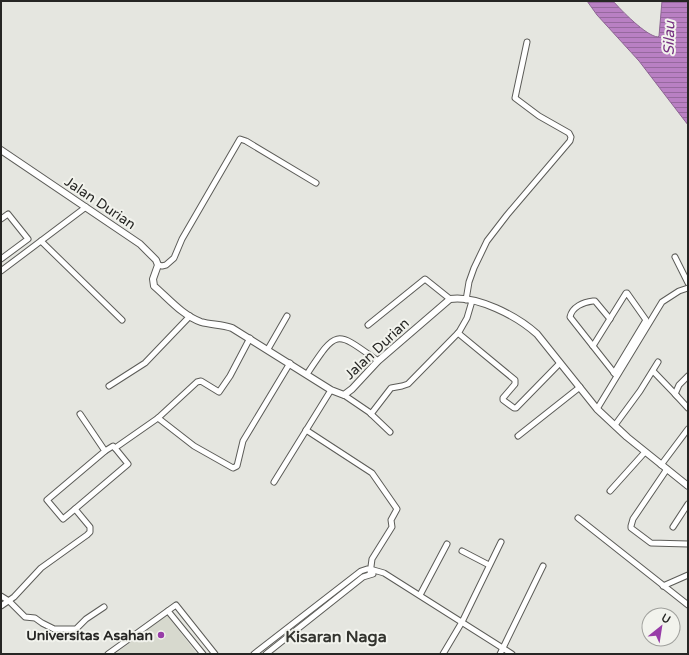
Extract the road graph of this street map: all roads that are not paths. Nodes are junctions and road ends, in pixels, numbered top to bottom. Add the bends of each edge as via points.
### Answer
1 (527, 42) dead end
2 (1, 150) edge
3 (316, 183) dead end
4 (86, 207) junction
5 (1, 218) edge
6 (41, 242) junction
7 (675, 257) dead end
8 (1, 259) edge
9 (158, 265) junction
10 (1, 271) edge
11 (688, 283) edge
12 (688, 288) edge
13 (450, 299) junction
14 (469, 300) junction
15 (190, 316) junction
16 (287, 316) dead end
17 (610, 319) junction
18 (122, 320) dead end
19 (368, 325) dead end
20 (458, 333) junction
21 (250, 338) junction
22 (593, 346) junction
23 (268, 349) junction
24 (378, 361) junction
25 (658, 362) dead end
26 (290, 363) junction
27 (560, 363) junction
28 (653, 371) junction
29 (307, 374) junction
30 (616, 375) junction
31 (688, 376) edge
32 (109, 386) dead end
33 (580, 387) junction
34 (331, 390) junction
35 (344, 395) junction
36 (677, 396) junction
37 (688, 408) edge
38 (597, 409) junction
39 (80, 414) dead end
40 (371, 414) junction
41 (158, 418) junction
42 (615, 425) junction
43 (688, 429) edge
44 (306, 430) junction
45 (390, 432) dead end
46 (518, 436) dead end
47 (115, 448) junction
48 (105, 451) junction
49 (645, 452) junction
50 (664, 467) junction
51 (274, 482) dead end
52 (688, 486) edge
53 (610, 491) dead end
54 (688, 504) edge
55 (75, 509) junction
56 (578, 518) dead end
57 (672, 527) dead end
58 (500, 542) dead end
59 (447, 544) dead end
60 (688, 544) edge
61 (462, 551) dead end
62 (489, 565) junction
63 (543, 566) dead end
64 (370, 572) junction
65 (688, 575) edge
66 (663, 586) junction
67 (1, 596) edge
68 (420, 596) junction
69 (9, 601) junction
70 (688, 605) edge
71 (1, 606) edge
72 (104, 607) dead end
73 (168, 611) junction
74 (462, 622) junction
75 (503, 649) junction
76 (108, 654) edge
77 (203, 654) edge
78 (215, 654) edge
79 (254, 654) edge
80 (266, 654) edge
81 (443, 654) edge
82 (500, 654) edge
83 (512, 654) edge

1 - 14 street via 515,98 539,116 569,133 571,137 487,241 469,282
2 - 4 street, Jalan Durian
3 - 9 street via 240,139 182,239 174,258 166,265
4 - 6 street
4 - 9 street, Jalan Durian via 140,244
5 - 8 street via 8,214 28,239
6 - 10 street
6 - 18 street
7 - 11 street
9 - 15 street, Jalan Durian via 153,280 154,286
12 - 30 street via 662,302
13 - 14 street
13 - 19 street via 425,279
13 - 24 street, Jalan Durian
14 - 20 street via 467,318
14 - 27 street via 490,305 526,325 537,334
15 - 21 street, Jalan Durian via 202,322 227,326
15 - 32 street via 145,363
16 - 23 street
17 - 22 street
17 - 22 street via 596,301 575,308 571,312 570,317
17 - 30 street via 627,292 646,320
20 - 27 street via 515,380 515,384 503,398 514,408
20 - 40 street via 408,384 391,388
21 - 23 street, Jalan Durian
21 - 41 street via 220,392 199,381
22 - 30 street
23 - 26 street, Jalan Durian
24 - 29 street via 350,341 337,338 328,344
24 - 35 street, Jalan Durian
25 - 28 street
26 - 29 street, Jalan Durian
26 - 41 street via 243,441 237,466 233,468 194,446
27 - 33 street
28 - 36 street
28 - 42 street
29 - 34 street, Jalan Durian
30 - 38 street
31 - 36 street via 676,390
33 - 38 street
33 - 46 street
34 - 35 street, Jalan Durian
34 - 44 street
35 - 40 street
36 - 37 street
38 - 42 street
39 - 48 street
40 - 45 street
41 - 47 street
42 - 49 street
43 - 50 street
44 - 51 street
44 - 64 street via 372,473 395,506 392,527 372,559
47 - 48 street via 113,446
47 - 55 street via 128,464
48 - 55 street via 47,500 63,519
49 - 50 street
49 - 53 street
50 - 52 street
50 - 60 street via 631,528 651,543
54 - 57 street
55 - 69 street via 90,527 90,532 41,568
56 - 66 street
58 - 62 street
59 - 68 street
61 - 62 street
62 - 74 street
63 - 75 street
64 - 68 street via 382,572
64 - 79 street via 367,569 361,572
64 - 80 street
65 - 66 street
66 - 70 street
67 - 69 street
68 - 74 street
69 - 71 street
69 - 72 street via 23,616 33,617 46,626 60,629 77,628
73 - 76 street
73 - 77 street
73 - 78 street via 176,606
74 - 75 street
74 - 81 street
75 - 82 street
75 - 83 street

